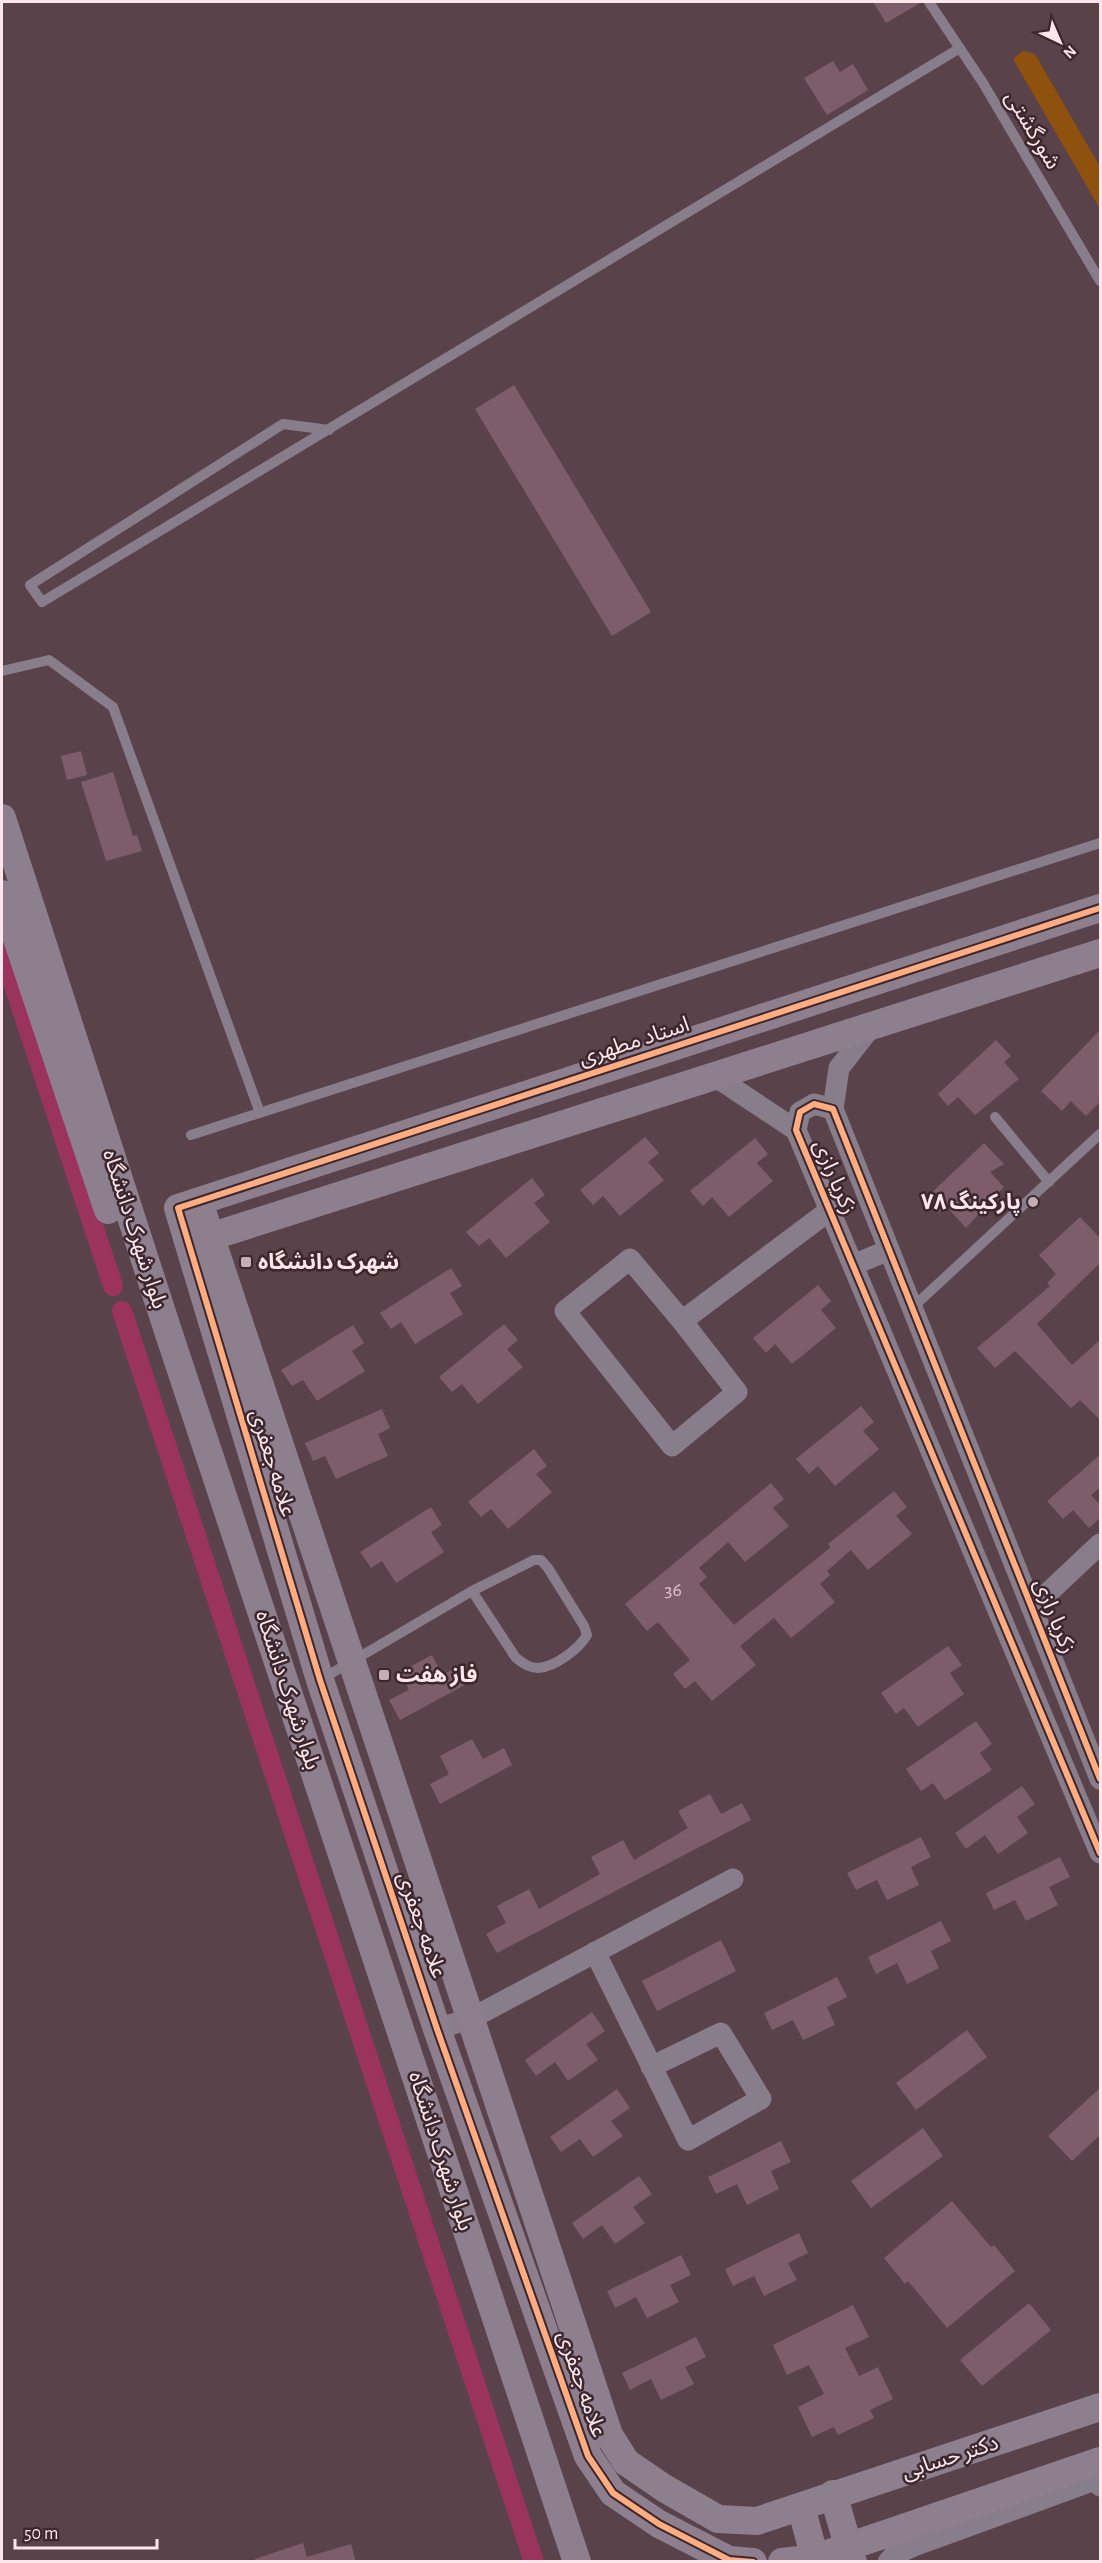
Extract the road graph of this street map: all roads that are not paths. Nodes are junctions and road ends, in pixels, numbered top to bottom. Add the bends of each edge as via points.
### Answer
1 (929, 2) edge
2 (960, 48) junction
3 (1101, 281) edge
4 (329, 430) junction
5 (2, 671) edge
6 (2, 818) edge
7 (1101, 843) edge
8 (2, 894) edge
9 (1101, 908) edge
10 (1101, 953) edge
11 (871, 1027) junction
12 (716, 1077) junction
13 (833, 1109) junction
14 (260, 1113) junction
15 (995, 1117) dead end
16 (796, 1130) junction
17 (1101, 1134) edge
18 (190, 1135) dead end
19 (1049, 1182) junction
20 (188, 1205) joint
21 (830, 1210) junction
22 (199, 1240) junction
23 (889, 1250) junction
24 (853, 1265) junction
25 (912, 1308) junction
26 (682, 1321) junction
27 (1101, 1544) edge
28 (1016, 1568) junction
29 (986, 1580) junction
30 (472, 1591) junction
31 (1032, 1608) junction
32 (352, 1661) junction
33 (320, 1680) junction
34 (1101, 1779) edge
35 (1101, 1853) edge
36 (733, 1879) dead end
37 (595, 1952) junction
38 (472, 2018) junction
39 (438, 2029) junction
40 (651, 2067) junction
41 (1101, 2407) edge
42 (1101, 2461) edge
43 (1101, 2486) edge
44 (833, 2494) junction
45 (801, 2508) junction
46 (851, 2554) edge
47 (815, 2560) edge
48 (557, 2562) edge
49 (578, 2562) edge
50 (753, 2562) edge
51 (782, 2562) edge
52 (888, 2562) edge

1 - 2 lane, شورگشتی
2 - 3 lane, شورگشتی
2 - 4 lane
4 - 4 lane via 42,602 30,585 283,424
5 - 14 lane via 49,660 113,707
6 - 49 street, بلوار شهرک دانشگاه via 168,1331
7 - 14 lane
8 - 48 street, بلوار شهرک دانشگاه
9 - 20 street, استاد مطهری
10 - 11 street
11 - 12 street
11 - 13 street via 839,1068
12 - 16 street
12 - 22 street
13 - 16 street, زکریا رازی via 814,1104 801,1112
13 - 23 street, زکریا رازی
14 - 18 lane
15 - 19 lane
16 - 21 street, زکریا رازی
17 - 19 lane
19 - 25 lane
20 - 22 street, علامه جعفری
21 - 24 street, زکریا رازی
21 - 26 street
22 - 32 street, علامه جعفری
22 - 33 street, علامه جعفری
23 - 24 street
23 - 25 street, زکریا رازی
24 - 29 street, زکریا رازی
25 - 28 street, زکریا رازی
26 - 26 street via 737,1392 672,1446 565,1311 630,1259
27 - 31 street
28 - 29 street
28 - 31 street, زکریا رازی
29 - 35 street, زکریا رازی
30 - 30 lane via 516,1658 525,1665 537,1668 550,1664 581,1645 586,1635 541,1560 523,1564
30 - 32 lane
31 - 34 street, زکریا رازی
32 - 33 lane
32 - 38 street, علامه جعفری
33 - 39 street, علامه جعفری
36 - 37 street
37 - 38 street
37 - 40 street
38 - 39 street
38 - 45 street, علامه جعفری via 609,2434 626,2462 718,2519 757,2521
39 - 50 street, علامه جعفری via 588,2456 614,2493 659,2523 729,2560
40 - 40 street via 688,2139 760,2099 721,2033
41 - 44 street, دکتر حسابی
42 - 46 street
43 - 52 street via 1095,2480 914,2546
44 - 45 street, دکتر حسابی
44 - 46 street
45 - 47 street
46 - 47 street
47 - 51 street

